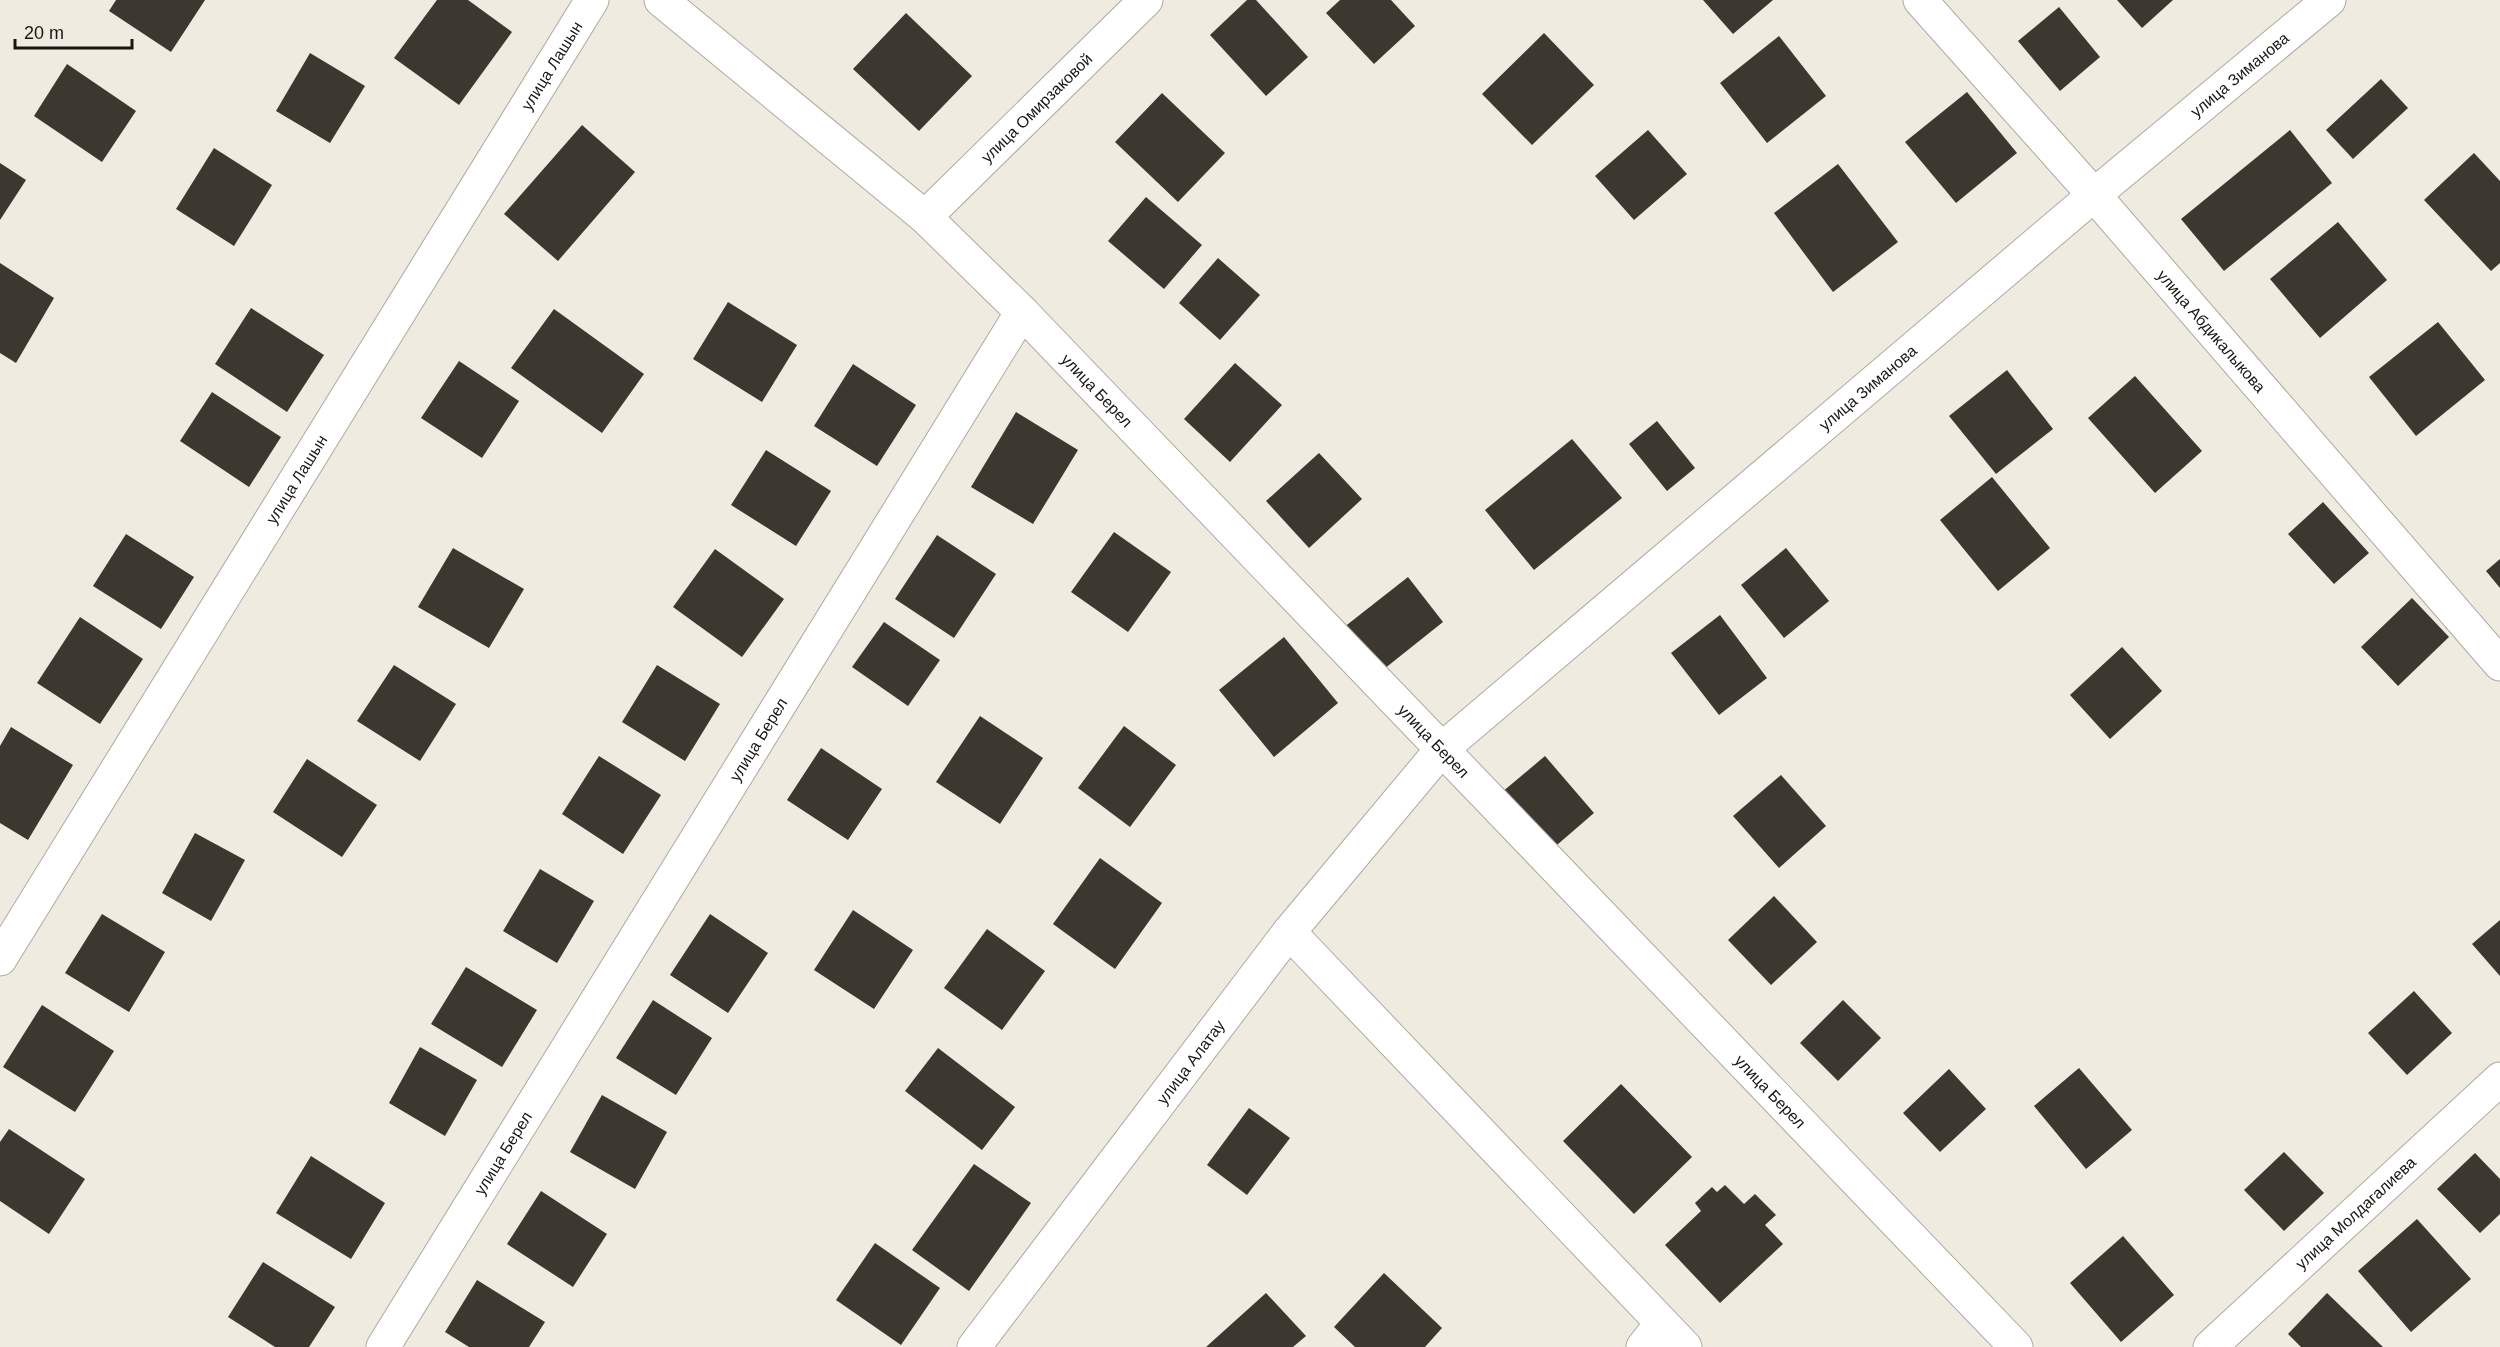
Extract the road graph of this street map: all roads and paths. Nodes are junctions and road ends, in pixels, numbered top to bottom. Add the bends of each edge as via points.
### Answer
1 (592, 0) edge
2 (661, 0) edge
3 (1146, 0) edge
4 (1920, 0) edge
5 (2330, 0) edge
6 (2094, 195) junction
7 (925, 216) junction
8 (1022, 312) junction
9 (2500, 664) edge
10 (1442, 749) junction
11 (1416, 782) joint
12 (1289, 932) junction
13 (0, 959) edge
14 (2500, 1079) edge
15 (1653, 1335) edge
16 (382, 1347) edge
17 (974, 1347) edge
18 (1685, 1347) edge
19 (2016, 1347) edge
20 (2210, 1347) edge

1 - 13 street, улица Лашын
2 - 7 street
3 - 7 street, улица Омирзаковой
4 - 6 street, улица Абдикалыкова
5 - 6 street, улица Зиманова
6 - 9 street, улица Абдикалыкова
6 - 10 street, улица Зиманова
7 - 8 street
8 - 10 street, улица Берел
8 - 16 street, улица Берел
10 - 11 street, улица Зиманова
10 - 19 street, улица Берел
11 - 12 street, улица Алатау
12 - 15 street
12 - 17 street, улица Алатау
14 - 20 street, улица Молдагалиева
15 - 18 street

